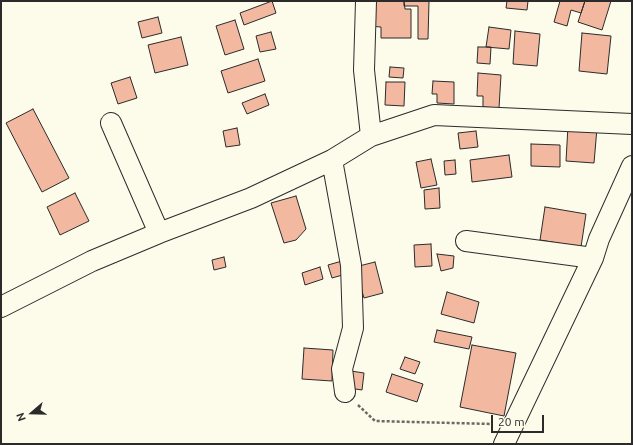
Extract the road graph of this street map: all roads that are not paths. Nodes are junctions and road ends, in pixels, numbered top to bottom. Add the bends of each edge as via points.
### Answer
1 (366, 1) edge
2 (111, 123) dead end
3 (632, 124) edge
4 (371, 136) junction
5 (332, 160) junction
6 (632, 166) edge
7 (160, 233) junction
8 (466, 241) dead end
9 (593, 258) junction
10 (1, 307) edge
11 (345, 392) road end
12 (504, 444) edge

1 - 4 street via 364,70
2 - 7 street
3 - 4 street via 434,115
4 - 5 street
5 - 7 street via 251,198
5 - 11 street via 351,265 354,328 342,369
6 - 9 street
7 - 10 street via 92,261
8 - 9 street
9 - 12 street

